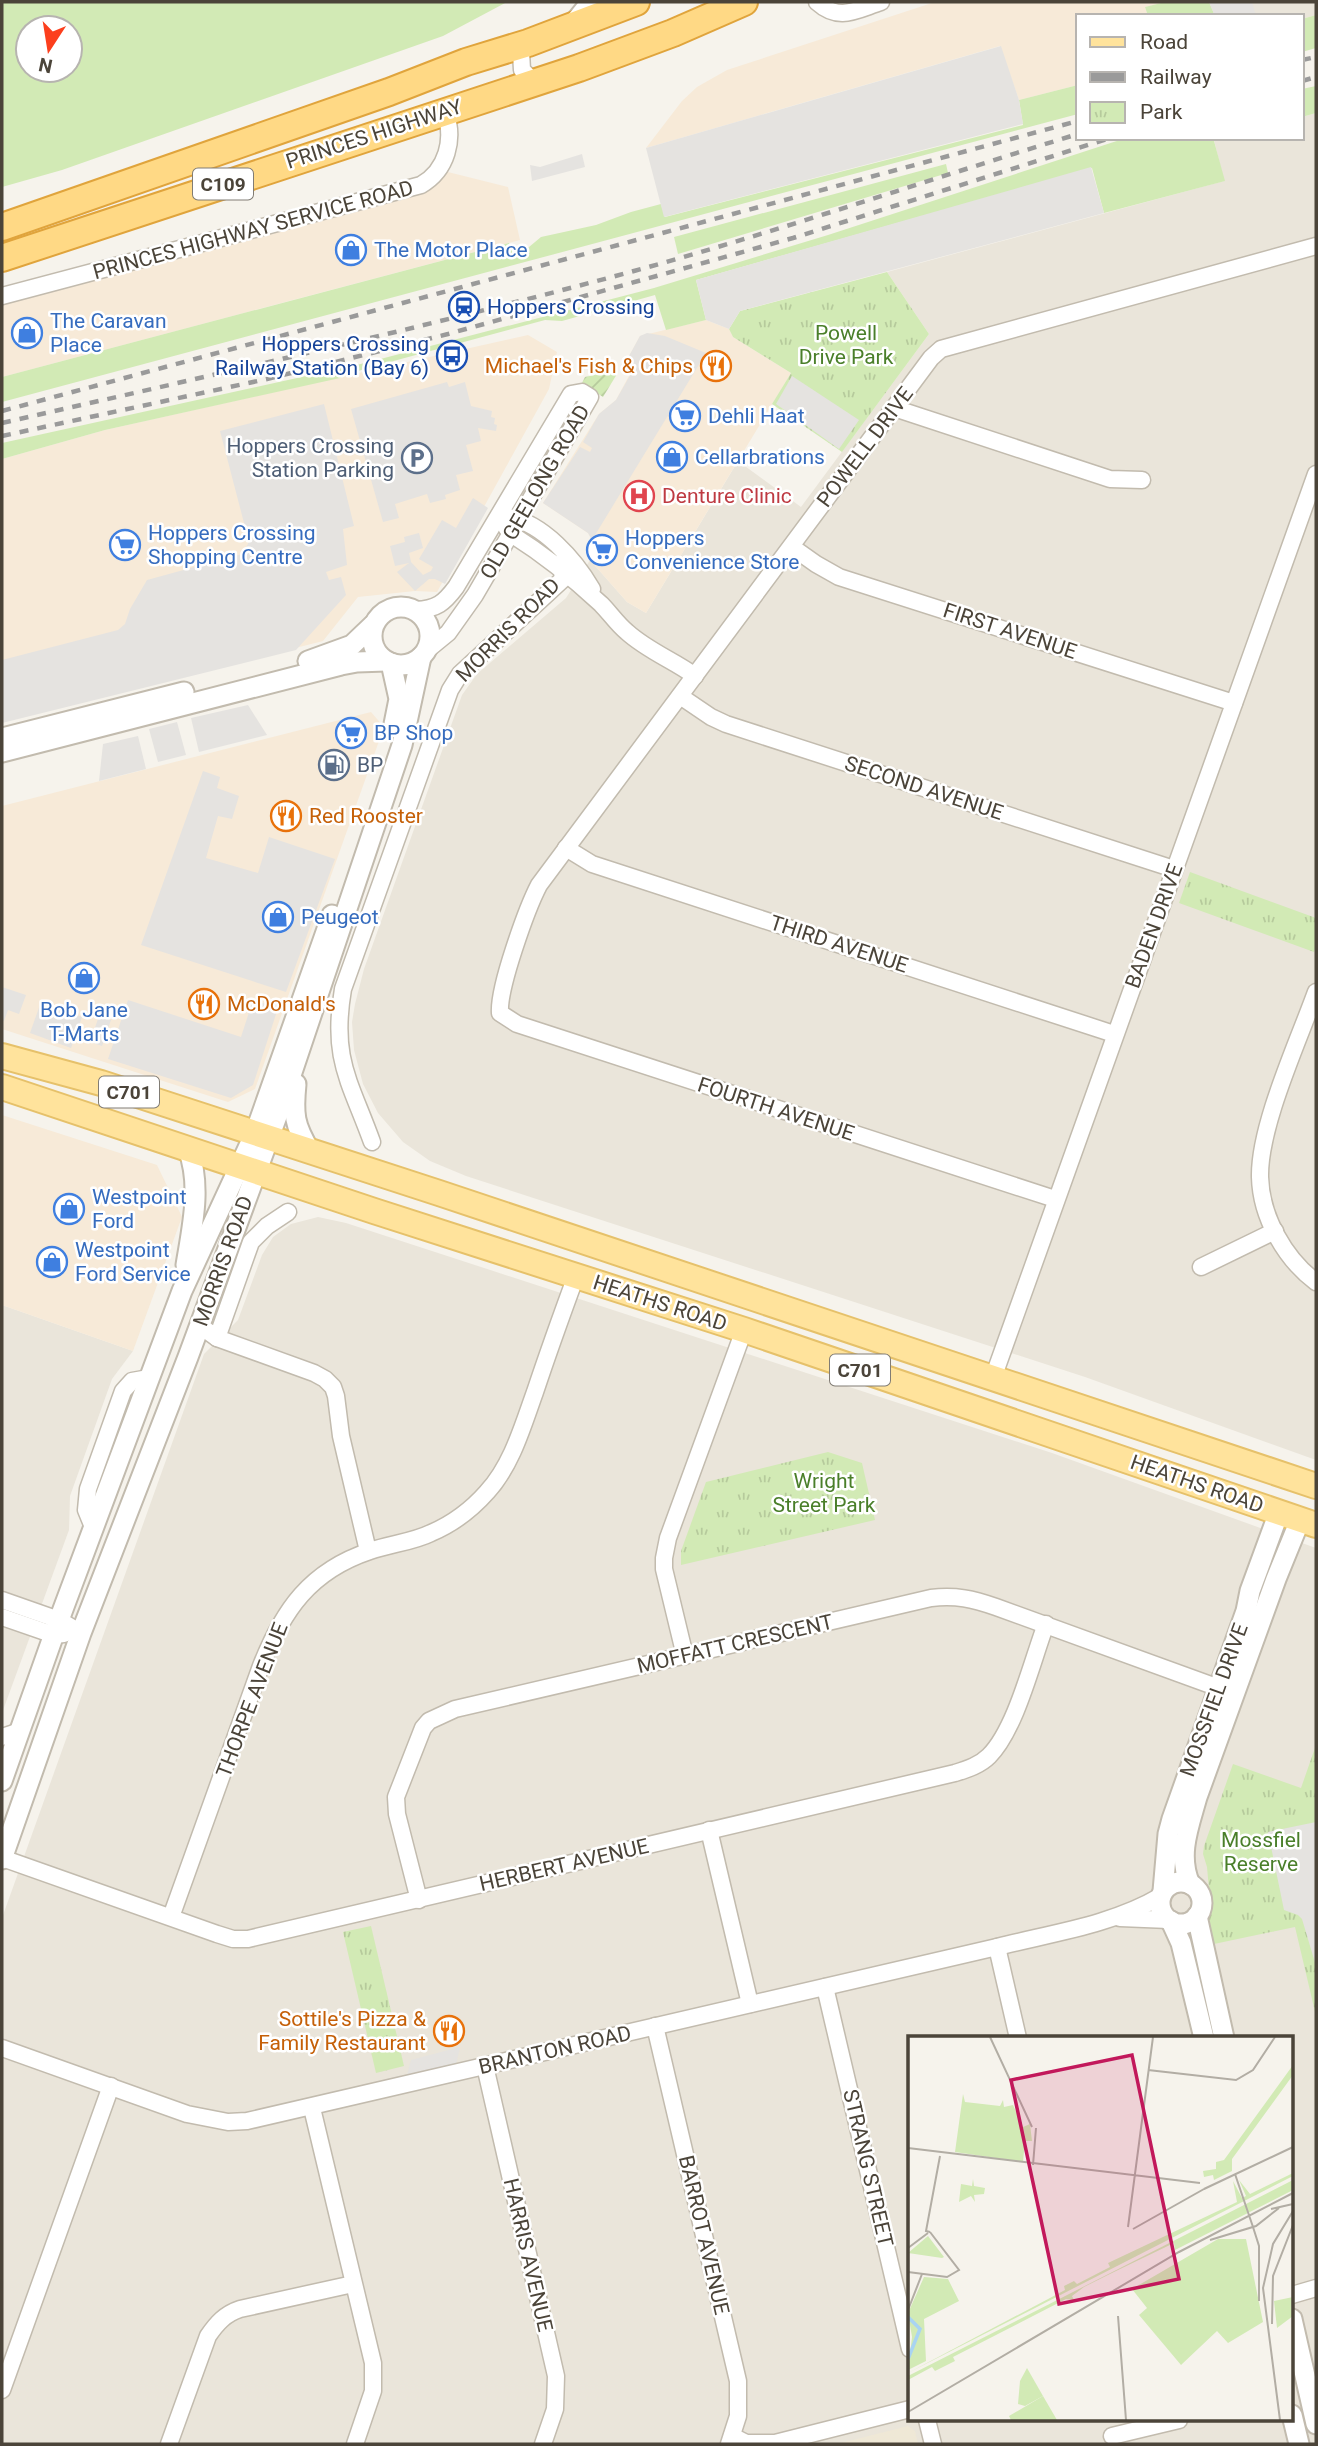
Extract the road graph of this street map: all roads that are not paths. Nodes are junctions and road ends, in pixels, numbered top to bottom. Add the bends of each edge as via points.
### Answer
1 (591, 2) edge
2 (636, 2) edge
3 (744, 2) edge
4 (817, 2) edge
5 (881, 2) edge
6 (704, 7) edge
7 (570, 29) junction
8 (525, 48) junction
9 (534, 82) junction
10 (389, 92) junction
11 (500, 92) junction
12 (445, 112) junction
13 (2, 227) edge
14 (1316, 246) edge
15 (2, 258) edge
16 (2, 296) edge
17 (894, 408) junction
18 (1316, 474) edge
19 (1143, 480) dead end
20 (499, 516) junction
21 (514, 526) junction
22 (546, 536) junction
23 (792, 547) junction
24 (565, 554) junction
25 (546, 557) junction
26 (564, 572) junction
27 (603, 606) junction
28 (416, 610) junction
29 (373, 625) junction
30 (424, 654) junction
31 (388, 662) junction
32 (688, 686) junction
33 (1234, 703) junction
34 (151, 707) junction
35 (2, 738) edge
36 (2, 752) edge
37 (566, 848) junction
38 (1174, 869) junction
39 (1316, 992) edge
40 (500, 1013) joint
41 (1114, 1034) junction
42 (299, 1055) junction
43 (2, 1056) edge
44 (2, 1087) edge
45 (262, 1136) junction
46 (372, 1142) dead end
47 (188, 1149) junction
48 (310, 1151) junction
49 (247, 1169) junction
50 (1055, 1199) junction
51 (288, 1212) dead end
52 (1275, 1231) junction
53 (588, 1243) junction
54 (1201, 1267) dead end
55 (576, 1276) junction
56 (1316, 1282) edge
57 (182, 1291) junction
58 (199, 1325) junction
59 (744, 1330) junction
60 (217, 1338) junction
61 (164, 1339) junction
62 (188, 1357) junction
63 (993, 1378) junction
64 (1308, 1483) edge
65 (1298, 1519) edge
66 (368, 1551) junction
67 (2, 1600) edge
68 (2, 1616) edge
69 (1046, 1624) junction
70 (56, 1627) junction
71 (81, 1633) junction
72 (685, 1656) junction
73 (1227, 1690) junction
74 (11, 1734) edge
75 (2, 1781) edge
76 (709, 1830) junction
77 (2, 1858) edge
78 (1190, 1884) junction
79 (1162, 1894) junction
80 (419, 1900) junction
81 (1197, 1916) junction
82 (171, 1917) junction
83 (1114, 1917) junction
84 (1170, 1920) junction
85 (997, 1947) junction
86 (825, 1987) junction
87 (750, 2004) junction
88 (655, 2026) junction
89 (1018, 2036) edge
90 (1204, 2036) edge
91 (1224, 2036) edge
92 (2, 2048) edge
93 (485, 2066) junction
94 (111, 2086) junction
95 (312, 2108) junction
96 (353, 2284) junction
97 (1316, 2288) edge
98 (1294, 2294) edge
99 (1294, 2328) edge
100 (908, 2340) edge
101 (2, 2390) edge
102 (908, 2410) edge
103 (928, 2422) edge
104 (1169, 2422) edge
105 (1294, 2422) edge
106 (1316, 2424) edge
107 (1111, 2433) edge
108 (731, 2440) edge
109 (169, 2444) edge
110 (355, 2444) edge
111 (543, 2444) edge
112 (933, 2444) edge
113 (1299, 2444) edge

1 - 7 street
2 - 7 highway, PRINCES HIGHWAY / C109
3 - 6 highway, PRINCES HIGHWAY / C109
4 - 5 street via 844,14
6 - 9 highway, PRINCES HIGHWAY / C109 via 650,41
7 - 8 highway, PRINCES HIGHWAY / C109
8 - 9 street via 522,70
8 - 10 highway, PRINCES HIGHWAY / C109 via 466,62
8 - 11 highway via 508,67
9 - 11 highway, PRINCES HIGHWAY / C109
10 - 12 highway via 429,96
10 - 13 highway, PRINCES HIGHWAY / C109
11 - 12 highway, PRINCES HIGHWAY / C109
12 - 15 highway, PRINCES HIGHWAY / C109
12 - 16 street, PRINCES HIGHWAY SERVICE ROAD via 451,126 443,163 421,185
14 - 17 street, POWELL DRIVE via 941,349
17 - 19 street via 1110,479
17 - 23 street, POWELL DRIVE
18 - 33 street, BADEN DRIVE
20 - 21 street
20 - 21 street, OLD GEELONG ROAD via 565,401 582,392 590,397
20 - 28 street, OLD GEELONG ROAD via 443,603
21 - 22 street
21 - 25 street
21 - 30 street, OLD GEELONG ROAD via 462,615
22 - 24 street
22 - 25 street
23 - 32 street, POWELL DRIVE
23 - 33 street, FIRST AVENUE via 839,577
24 - 25 street
24 - 26 street, MORRIS ROAD
24 - 27 street
25 - 26 street
26 - 27 street
26 - 46 street, MORRIS ROAD via 555,588 460,674 450,690 351,967 341,1000 338,1036 346,1080
27 - 32 street, SECOND AVENUE via 629,634 665,660 679,664
28 - 29 street via 390,608
28 - 30 street via 429,628
29 - 31 street via 373,646
29 - 34 street via 352,645 327,655
30 - 31 street via 412,663
30 - 42 street, MORRIS ROAD via 401,745
31 - 34 street via 341,665
31 - 45 street, MORRIS ROAD via 399,699 393,730
32 - 37 street, POWELL DRIVE
32 - 38 street, SECOND AVENUE via 711,717 726,724
33 - 38 street, BADEN DRIVE
34 - 35 street
34 - 36 street
37 - 40 street, POWELL DRIVE via 530,902 501,994
37 - 41 street, THIRD AVENUE via 592,864
38 - 41 street, BADEN DRIVE
39 - 52 street via 1263,1149 1260,1177
40 - 50 street, FOURTH AVENUE via 530,1029
41 - 50 street, BADEN DRIVE
42 - 45 street, MORRIS ROAD
42 - 48 street via 293,1108 295,1124
43 - 45 main road, HEATHS ROAD / C701
44 - 47 main road, HEATHS ROAD / C701
45 - 48 main road, HEATHS ROAD / C701
45 - 49 street, MORRIS ROAD
47 - 49 main road, HEATHS ROAD / C701
47 - 57 street via 195,1200
48 - 53 main road, HEATHS ROAD / C701
49 - 55 main road, HEATHS ROAD / C701
49 - 57 street, MORRIS ROAD
49 - 58 street, MORRIS ROAD
50 - 63 street, BADEN DRIVE
51 - 60 street via 251,1242
52 - 54 street
52 - 56 street via 1287,1254
53 - 55 main road
53 - 63 main road, HEATHS ROAD / C701
55 - 59 main road, HEATHS ROAD / C701
55 - 66 street, THORPE AVENUE via 515,1446 489,1491 468,1511 431,1534
57 - 61 street, MORRIS ROAD
58 - 60 street
58 - 61 street via 178,1325
58 - 62 street, MORRIS ROAD
59 - 65 main road, HEATHS ROAD / C701
59 - 72 street via 663,1558
60 - 62 street via 199,1343
60 - 66 street via 314,1373 333,1387
61 - 70 street, MORRIS ROAD
62 - 71 street, MORRIS ROAD
63 - 64 main road, HEATHS ROAD / C701
64 - 65 main road
65 - 73 street, MOSSFIEL DRIVE
66 - 82 street, THORPE AVENUE via 334,1566 308,1585 274,1634
67 - 70 street
68 - 70 street
69 - 72 street, MOFFATT CRESCENT via 951,1596
69 - 73 street, MOFFATT CRESCENT
69 - 76 street, HERBERT AVENUE via 1010,1724 989,1757 975,1766
70 - 71 street
70 - 74 street, MORRIS ROAD
71 - 77 street, MORRIS ROAD
72 - 80 street, MOFFATT CRESCENT via 456,1709 429,1721 416,1740 396,1797
73 - 78 street, MOSSFIEL DRIVE via 1187,1831 1184,1870
73 - 79 street, MOSSFIEL DRIVE via 1168,1833
74 - 75 street, MORRIS ROAD
76 - 80 street, HERBERT AVENUE
76 - 87 street
77 - 82 street, HERBERT AVENUE
78 - 79 street via 1172,1884
78 - 81 street via 1201,1898
79 - 83 street, BRANTON ROAD
79 - 84 street via 1161,1909
80 - 82 street, HERBERT AVENUE via 248,1938 233,1939
81 - 84 street via 1185,1923
81 - 91 street
83 - 84 street, BRANTON ROAD
83 - 85 street, BRANTON ROAD
84 - 90 street via 1181,1943
85 - 86 street, BRANTON ROAD
85 - 89 street
86 - 87 street, BRANTON ROAD
86 - 100 street, STRANG STREET
87 - 88 street, BRANTON ROAD
88 - 93 street, BRANTON ROAD
88 - 108 street, BARROT AVENUE via 738,2381 738,2416
92 - 94 street, BRANTON ROAD
93 - 95 street, BRANTON ROAD
93 - 111 street, HARRIS AVENUE via 556,2376 555,2409
94 - 95 street, BRANTON ROAD via 187,2114 228,2122
94 - 101 street
95 - 96 street
96 - 109 street via 229,2312 208,2336
96 - 110 street via 374,2378
97 - 98 street
99 - 106 street
102 - 108 street via 775,2443
103 - 112 street
104 - 107 street
105 - 113 street

